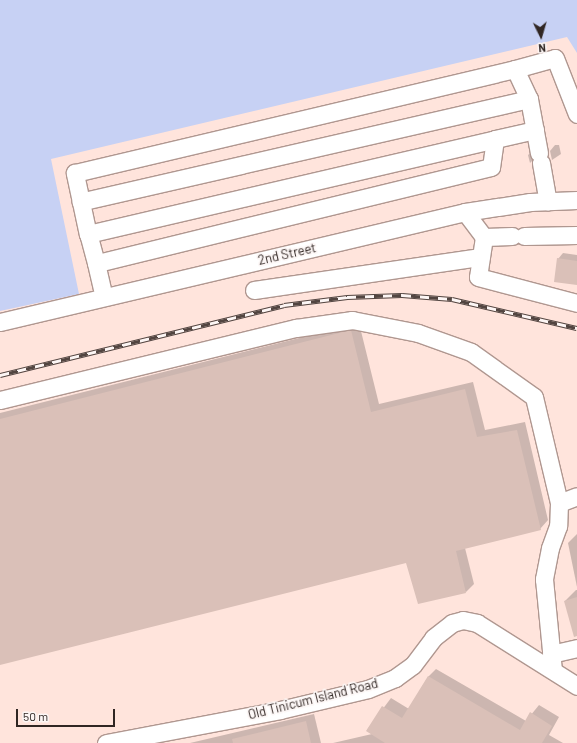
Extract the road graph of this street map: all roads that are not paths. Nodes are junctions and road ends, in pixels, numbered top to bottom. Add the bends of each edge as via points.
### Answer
1 (515, 69) junction
2 (529, 99) junction
3 (577, 114) edge
4 (535, 130) junction
5 (495, 138) junction
6 (577, 200) edge
7 (548, 201) junction
8 (81, 202) junction
9 (465, 212) junction
10 (88, 234) junction
11 (484, 237) junction
12 (573, 238) edge
13 (481, 257) junction
14 (96, 263) junction
15 (254, 290) dead end
16 (104, 297) junction
17 (577, 303) edge
18 (0, 322) edge
19 (0, 400) edge
20 (577, 496) edge
21 (559, 503) junction
22 (577, 648) edge
23 (552, 662) junction
24 (577, 686) edge
25 (106, 743) edge

1 - 2 street
1 - 3 street via 555,58
1 - 8 street via 75,173
2 - 4 street
2 - 8 street
4 - 5 street
4 - 7 street
5 - 10 street
5 - 14 street via 491,168
6 - 7 street, 2nd Street
7 - 9 street, 2nd Street
8 - 10 street
9 - 11 street
9 - 16 street, 2nd Street
10 - 14 street
11 - 12 street
11 - 13 street
13 - 15 street
13 - 17 street via 478,277
14 - 16 street
16 - 18 street, 2nd Street
19 - 21 street via 296,328 352,320 418,333 471,352 534,397
20 - 21 street
21 - 23 street via 558,526 550,548 544,579
22 - 23 street
23 - 24 street, Old Tinicum Island Road
23 - 25 street, Old Tinicum Island Road via 477,623 463,620 452,623 433,638 407,669 395,678 368,689 280,710

